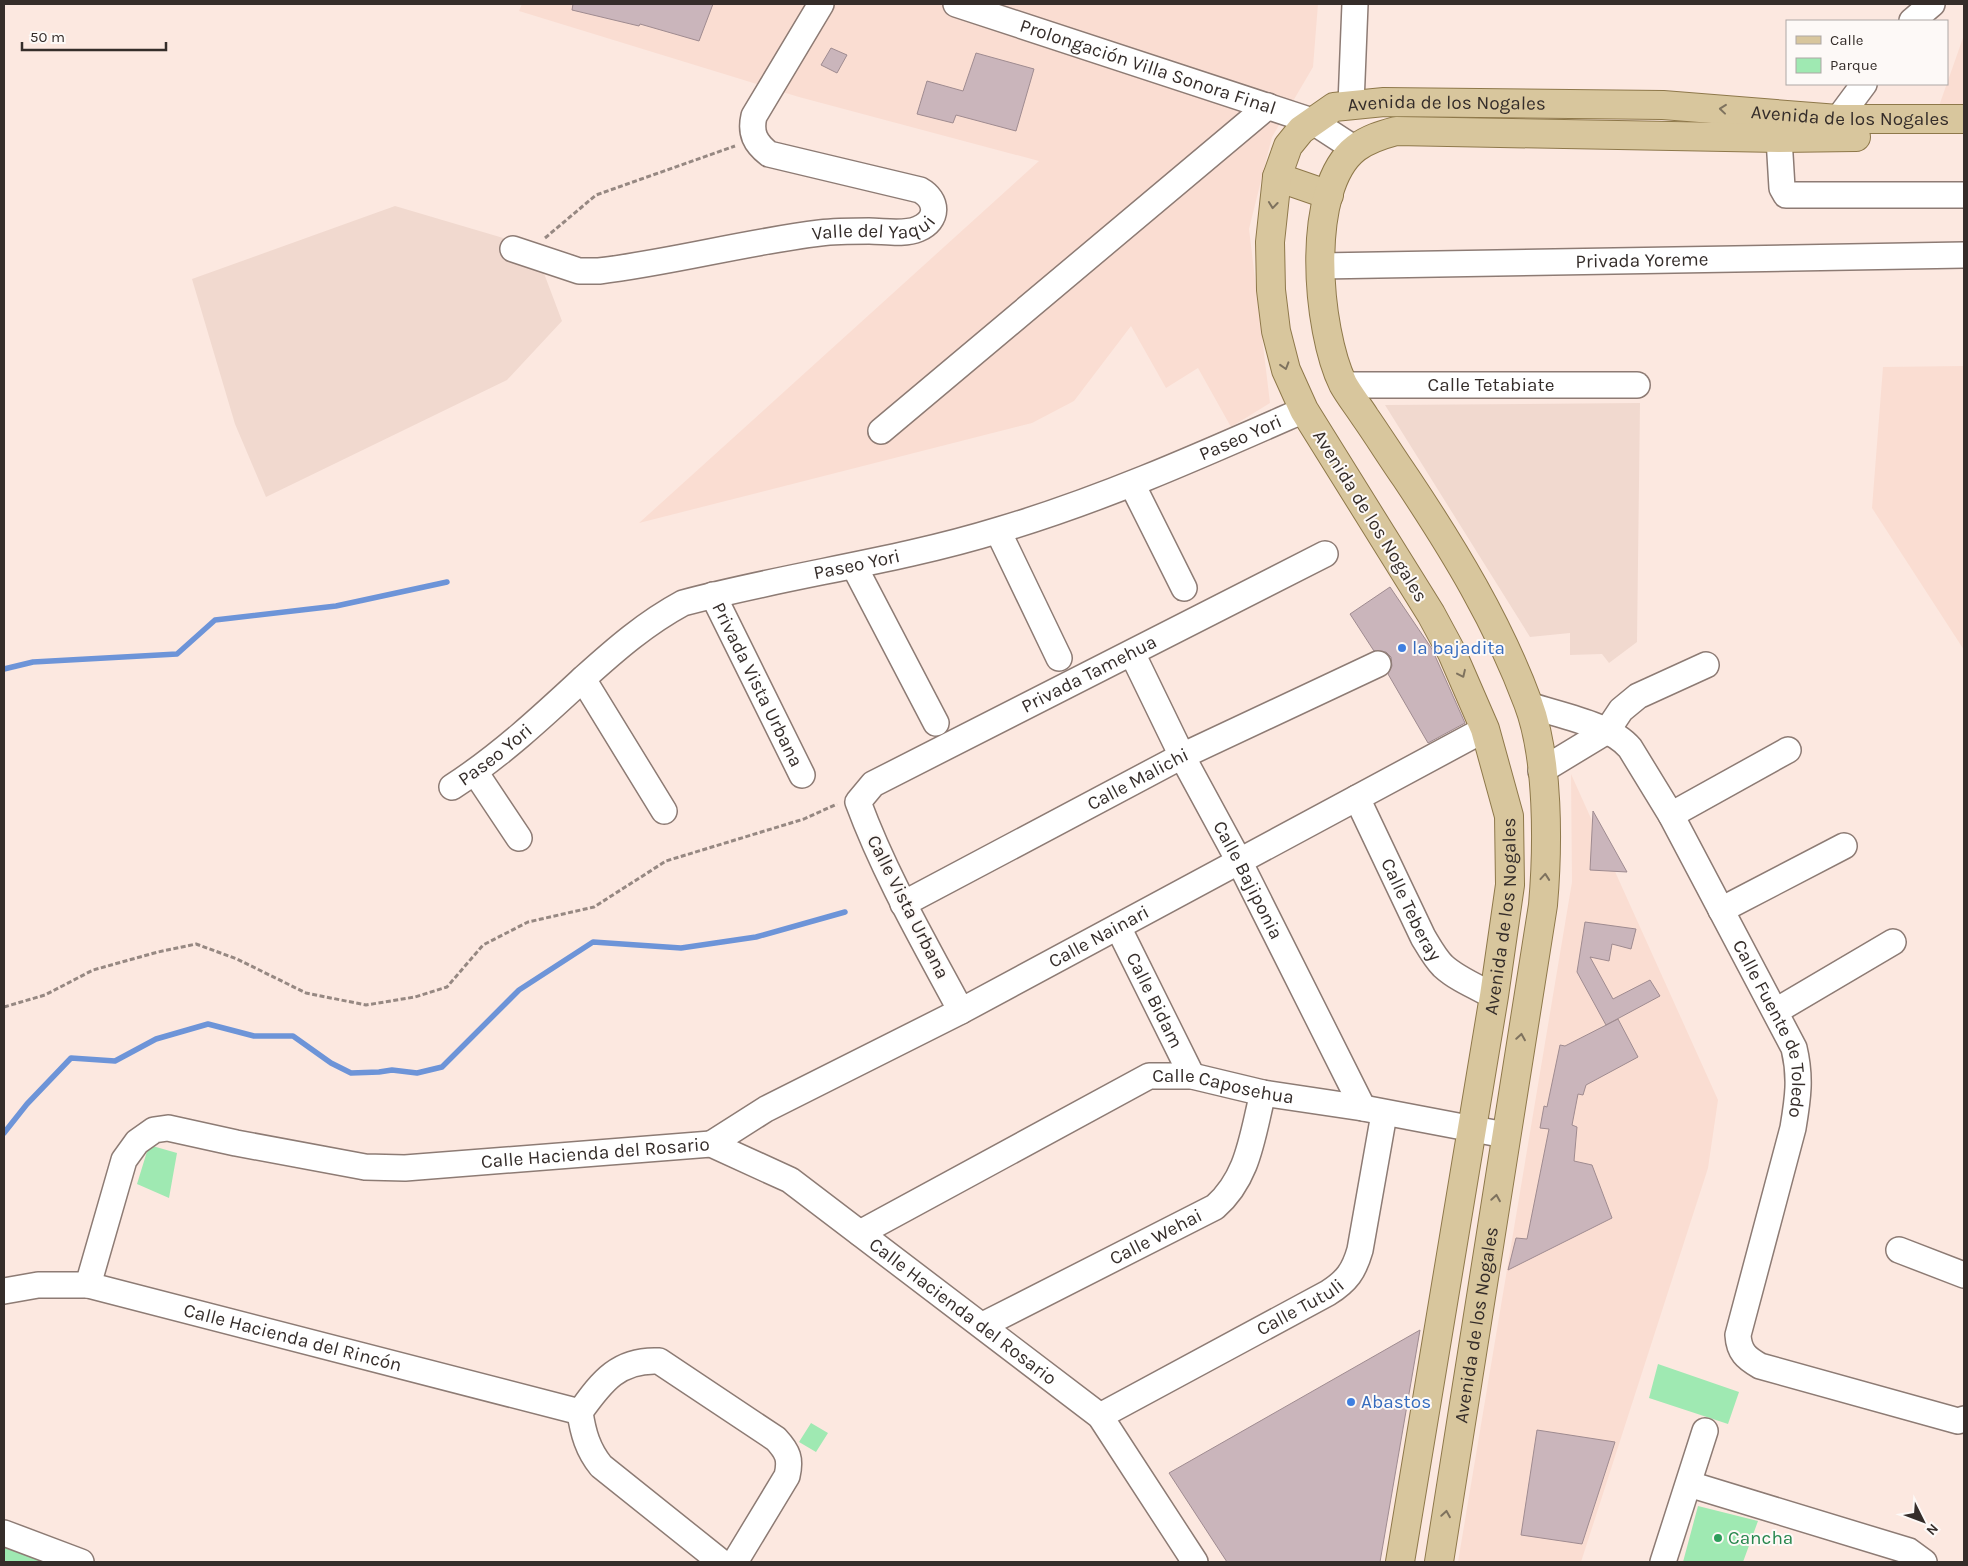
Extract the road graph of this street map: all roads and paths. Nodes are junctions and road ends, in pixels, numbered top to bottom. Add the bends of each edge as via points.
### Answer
1 (821, 4) edge
2 (956, 4) edge
3 (1355, 4) edge
4 (1932, 4) edge
5 (1913, 20) edge
6 (1863, 85) edge
7 (1351, 104) junction
8 (1268, 106) junction
9 (1838, 119) junction
10 (1964, 119) edge
11 (1312, 121) junction
12 (1964, 136) edge
13 (1779, 138) junction
14 (755, 139) junction
15 (1354, 149) junction
16 (1277, 177) junction
17 (1330, 195) junction
18 (1964, 195) edge
19 (541, 241) dead end
20 (513, 250) dead end
21 (1964, 255) edge
22 (1320, 266) junction
23 (1344, 385) junction
24 (1637, 385) dead end
25 (1304, 410) junction
26 (881, 431) dead end
27 (1132, 484) junction
28 (998, 531) junction
29 (1325, 554) dead end
30 (854, 566) junction
31 (1184, 588) dead end
32 (713, 595) junction
33 (1132, 653) junction
34 (1059, 658) dead end
35 (1378, 664) dead end
36 (1706, 665) dead end
37 (583, 679) junction
38 (1529, 705) junction
39 (936, 723) dead end
40 (1485, 729) junction
41 (1607, 731) junction
42 (1788, 750) dead end
43 (1182, 756) junction
44 (1541, 771) junction
45 (475, 772) junction
46 (802, 775) dead end
47 (452, 787) dead end
48 (1356, 798) junction
49 (858, 802) junction
50 (664, 811) dead end
51 (1671, 815) junction
52 (519, 838) dead end
53 (1844, 846) dead end
54 (1240, 861) junction
55 (903, 904) junction
56 (1721, 910) junction
57 (1118, 927) junction
58 (1893, 942) dead end
59 (1494, 996) junction
60 (4, 1007) edge
61 (961, 1011) junction
62 (1776, 1011) junction
63 (1192, 1076) junction
64 (1263, 1093) junction
65 (1373, 1111) junction
66 (1472, 1131) junction
67 (1505, 1135) junction
68 (711, 1144) junction
69 (860, 1232) junction
70 (1899, 1250) dead end
71 (1964, 1275) edge
72 (88, 1285) junction
73 (4, 1291) edge
74 (983, 1325) junction
75 (580, 1412) junction
76 (1100, 1416) junction
77 (1964, 1419) edge
78 (1705, 1431) dead end
79 (1688, 1484) junction
80 (4, 1533) edge
81 (78, 1562) edge
82 (721, 1562) edge
83 (735, 1562) edge
84 (1195, 1562) edge
85 (1400, 1562) edge
86 (1439, 1562) edge
87 (1663, 1562) edge
88 (1924, 1562) edge

1 - 14 street via 754,116 752,128
2 - 8 street, Prolongación Villa Sonora Final
3 - 7 street
4 - 5 street
6 - 9 street
9 -> 7 main road, Avenida de los Nogales via 1663,105 1422,101
7 - 11 main road, Avenida de los Nogales via 1334,107
8 - 11 street, Prolongación Villa Sonora Final
8 - 26 street
9 - 10 main road, Avenida de los Nogales
11 - 15 street, Prolongación Villa Sonora Final
11 - 16 main road, Avenida de los Nogales via 1288,146
12 - 13 main road, Avenida de los Nogales
13 - 15 main road, Avenida de los Nogales via 1417,130 1377,136
13 - 18 street via 1782,188 1786,195
14 - 19 path via 596,195
14 - 20 street, Valle del Yaqui via 769,154 920,190 933,202 932,216 918,230 907,232 822,233 599,271 579,271
15 - 17 main road, Avenida de los Nogales via 1334,177
16 - 17 main road
16 -> 25 main road, Avenida de los Nogales via 1270,242 1276,331 1286,370
17 - 22 main road, Avenida de los Nogales via 1320,246
21 - 22 street, Privada Yoreme
22 - 23 main road, Avenida de los Nogales via 1325,321
23 - 24 street, Calle Tetabiate
23 - 38 main road, Avenida de los Nogales via 1480,594
25 - 27 street, Paseo Yori
25 -> 40 main road, Avenida de los Nogales via 1431,614 1452,652
27 - 28 street, Paseo Yori
27 - 31 street
28 - 30 street, Paseo Yori
28 - 34 street
29 - 33 street, Privada Tamehua
30 - 32 street, Paseo Yori
30 - 39 street
32 - 37 street, Paseo Yori via 683,603 657,617
32 - 46 street, Privada Vista Urbana
33 - 43 street, Calle Bajiponia
33 - 49 street, Privada Tamehua via 873,784
35 - 43 street, Calle Malichi
36 - 41 street via 1638,696 1621,710
37 - 45 street, Paseo Yori
37 - 50 street
38 - 41 street, Calle Fuente de Toledo
38 - 44 main road, Avenida de los Nogales via 1539,745
40 - 48 street, Calle Nainari
40 - 59 main road, Avenida de los Nogales via 1509,816 1510,886
41 - 44 street
41 - 51 street, Calle Fuente de Toledo via 1625,741
42 - 51 street
43 - 54 street, Calle Bajiponia
43 - 55 street, Calle Malichi
67 -> 44 main road, Avenida de los Nogales via 1543,905 1547,859
45 - 47 street, Paseo Yori
45 - 52 street
48 - 54 street, Calle Nainari
48 - 59 street, Calle Teberay via 1431,950 1443,966 1459,978
49 - 55 street, Calle Vista Urbana via 872,840
49 - 60 path via 838,804 804,819 666,861 594,908 528,922 484,946 447,987 415,997 366,1005 306,993 237,959 196,944 93,970 45,995
51 - 56 street, Calle Fuente de Toledo
53 - 56 street
54 - 57 street, Calle Nainari
54 - 65 street, Calle Bajiponia
55 - 61 street, Calle Vista Urbana
56 - 62 street, Calle Fuente de Toledo
57 - 61 street, Calle Nainari
57 - 63 street, Calle Bidam
58 - 62 street
59 - 66 main road, Avenida de los Nogales
61 - 68 street, Calle Nainari via 766,1110
62 - 77 street, Calle Fuente de Toledo via 1794,1048 1800,1072 1798,1099 1738,1335 1739,1345 1745,1357 1760,1366 1958,1421
63 - 64 street, Calle Caposehua
63 - 69 street, Calle Caposehua via 1149,1076
64 - 65 street, Calle Caposehua
64 - 74 street, Calle Wehai via 1242,1175 1215,1207
65 - 66 street, Calle Caposehua
65 - 76 street, Calle Tutuli via 1360,1250 1348,1278 1328,1293
66 - 67 street, Calle Caposehua
66 - 85 main road, Avenida de los Nogales
86 -> 67 main road, Avenida de los Nogales
68 - 69 street, Calle Hacienda del Rosario via 790,1180
68 - 72 street, Calle Hacienda del Rosario via 405,1168 365,1167 168,1128 154,1130 137,1142 124,1160
69 - 74 street, Calle Hacienda del Rosario
70 - 71 street
72 - 73 street, Calle Hacienda del Rincón via 38,1285
72 - 75 street, Calle Hacienda del Rincón
74 - 76 street, Calle Hacienda del Rosario
75 - 82 street via 592,1455 601,1466
75 - 83 street via 624,1366 640,1360 659,1361 776,1439 787,1451 790,1462 787,1476
76 - 84 street, Calle Hacienda del Rosario
78 - 79 street
79 - 87 street
79 - 88 street via 1908,1551
80 - 81 street

